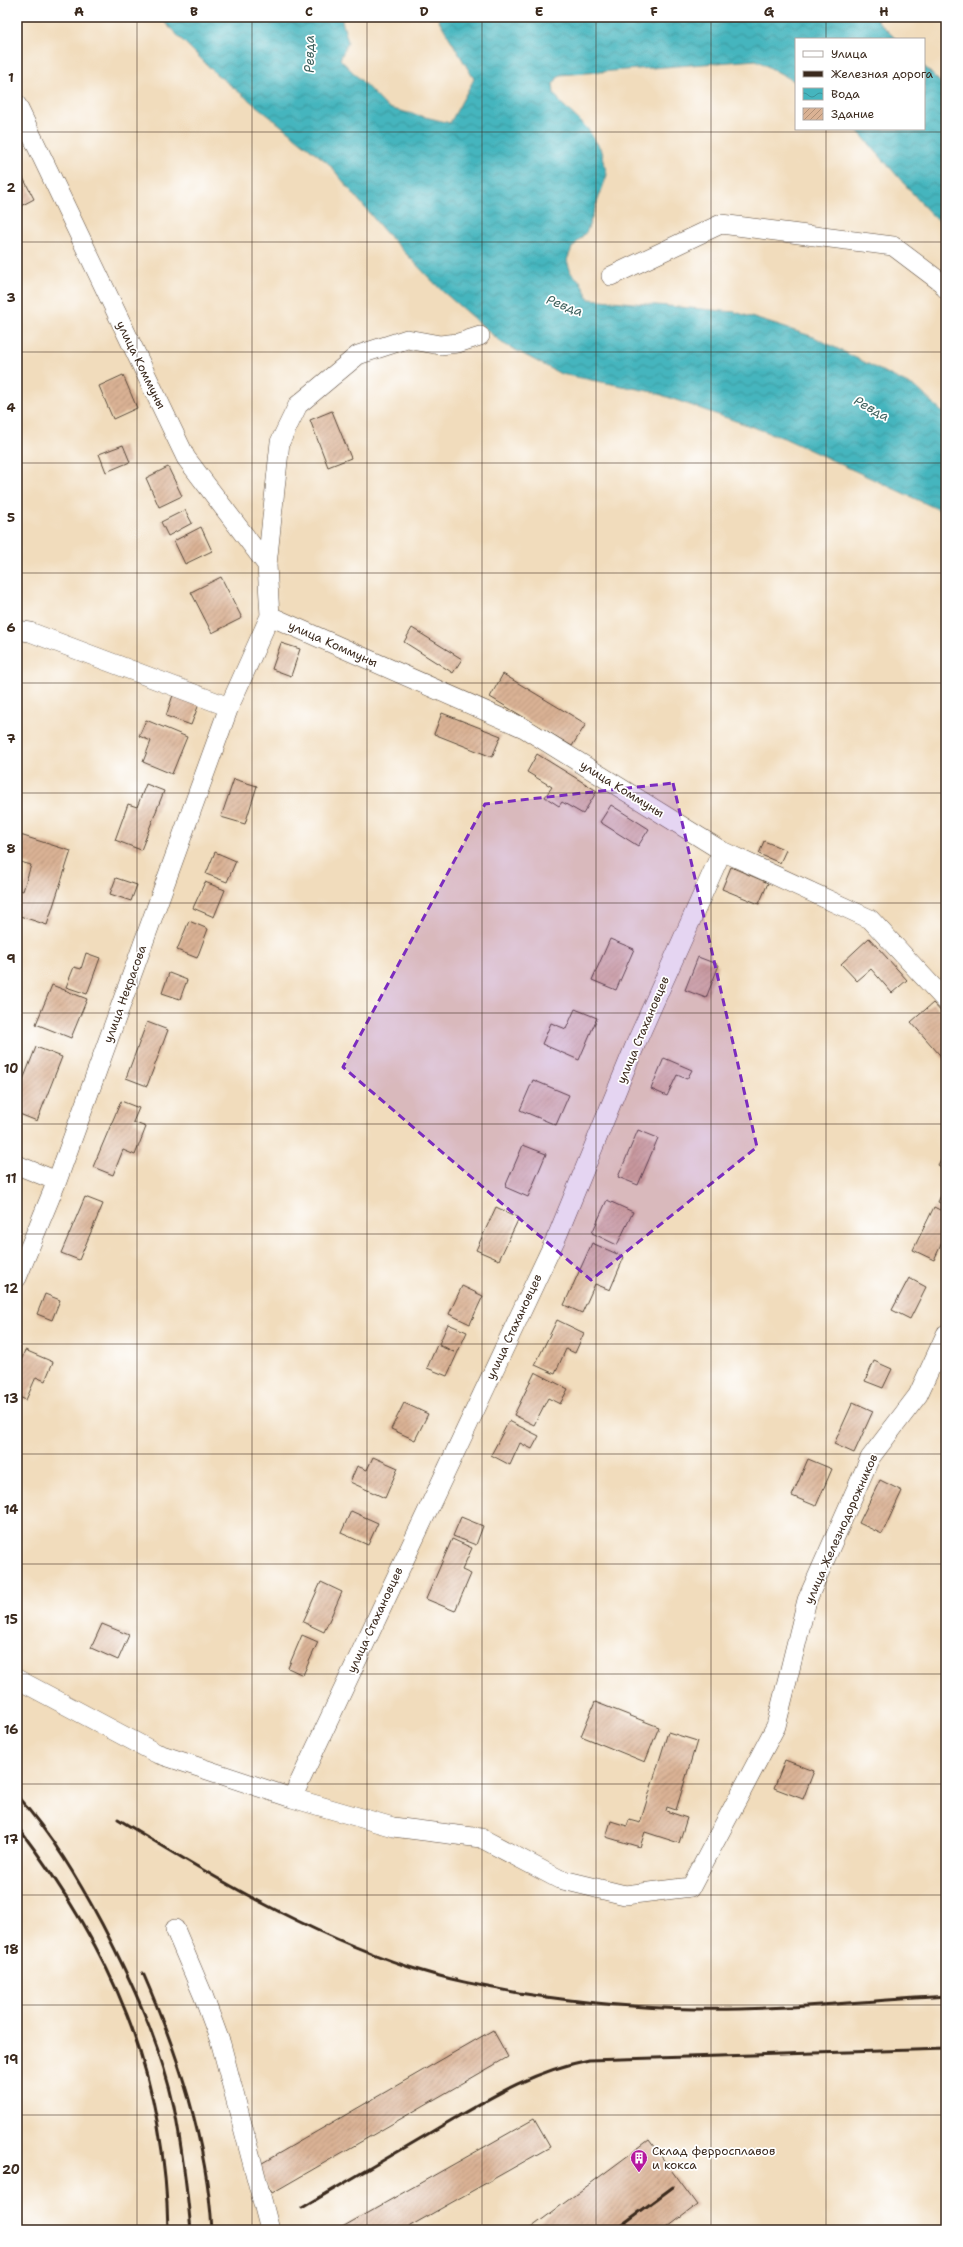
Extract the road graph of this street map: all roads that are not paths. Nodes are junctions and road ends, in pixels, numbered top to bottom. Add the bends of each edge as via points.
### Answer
1 (17, 105) edge
2 (611, 276) dead end
3 (946, 289) edge
4 (480, 336) dead end
5 (267, 565) junction
6 (270, 616) junction
7 (17, 630) edge
8 (229, 707) junction
9 (722, 851) junction
10 (946, 1001) edge
11 (17, 1165) edge
12 (57, 1181) junction
13 (17, 1278) edge
14 (946, 1334) edge
15 (17, 1679) edge
16 (292, 1798) junction
17 (175, 1929) dead end
18 (270, 2230) edge

1 - 5 street, улица Коммуны via 186,458
2 - 3 street via 721,224 893,246 942,283
4 - 5 street via 458,343 440,344 407,339 358,356 298,405 280,442
5 - 6 street
6 - 8 street
6 - 9 street, улица Коммуны via 524,728
7 - 8 street via 30,632
8 - 12 street, улица Некрасова
9 - 10 street, улица Коммуны via 870,919
9 - 16 street, улица Стахановцев via 636,1043 558,1234
11 - 12 street
12 - 13 street, улица Некрасова
14 - 16 street, улица Железнодорожников via 918,1395 870,1458 807,1600 776,1726 691,1887 626,1895 559,1879 481,1838 393,1827
15 - 16 street via 156,1753
17 - 18 street via 221,2044

